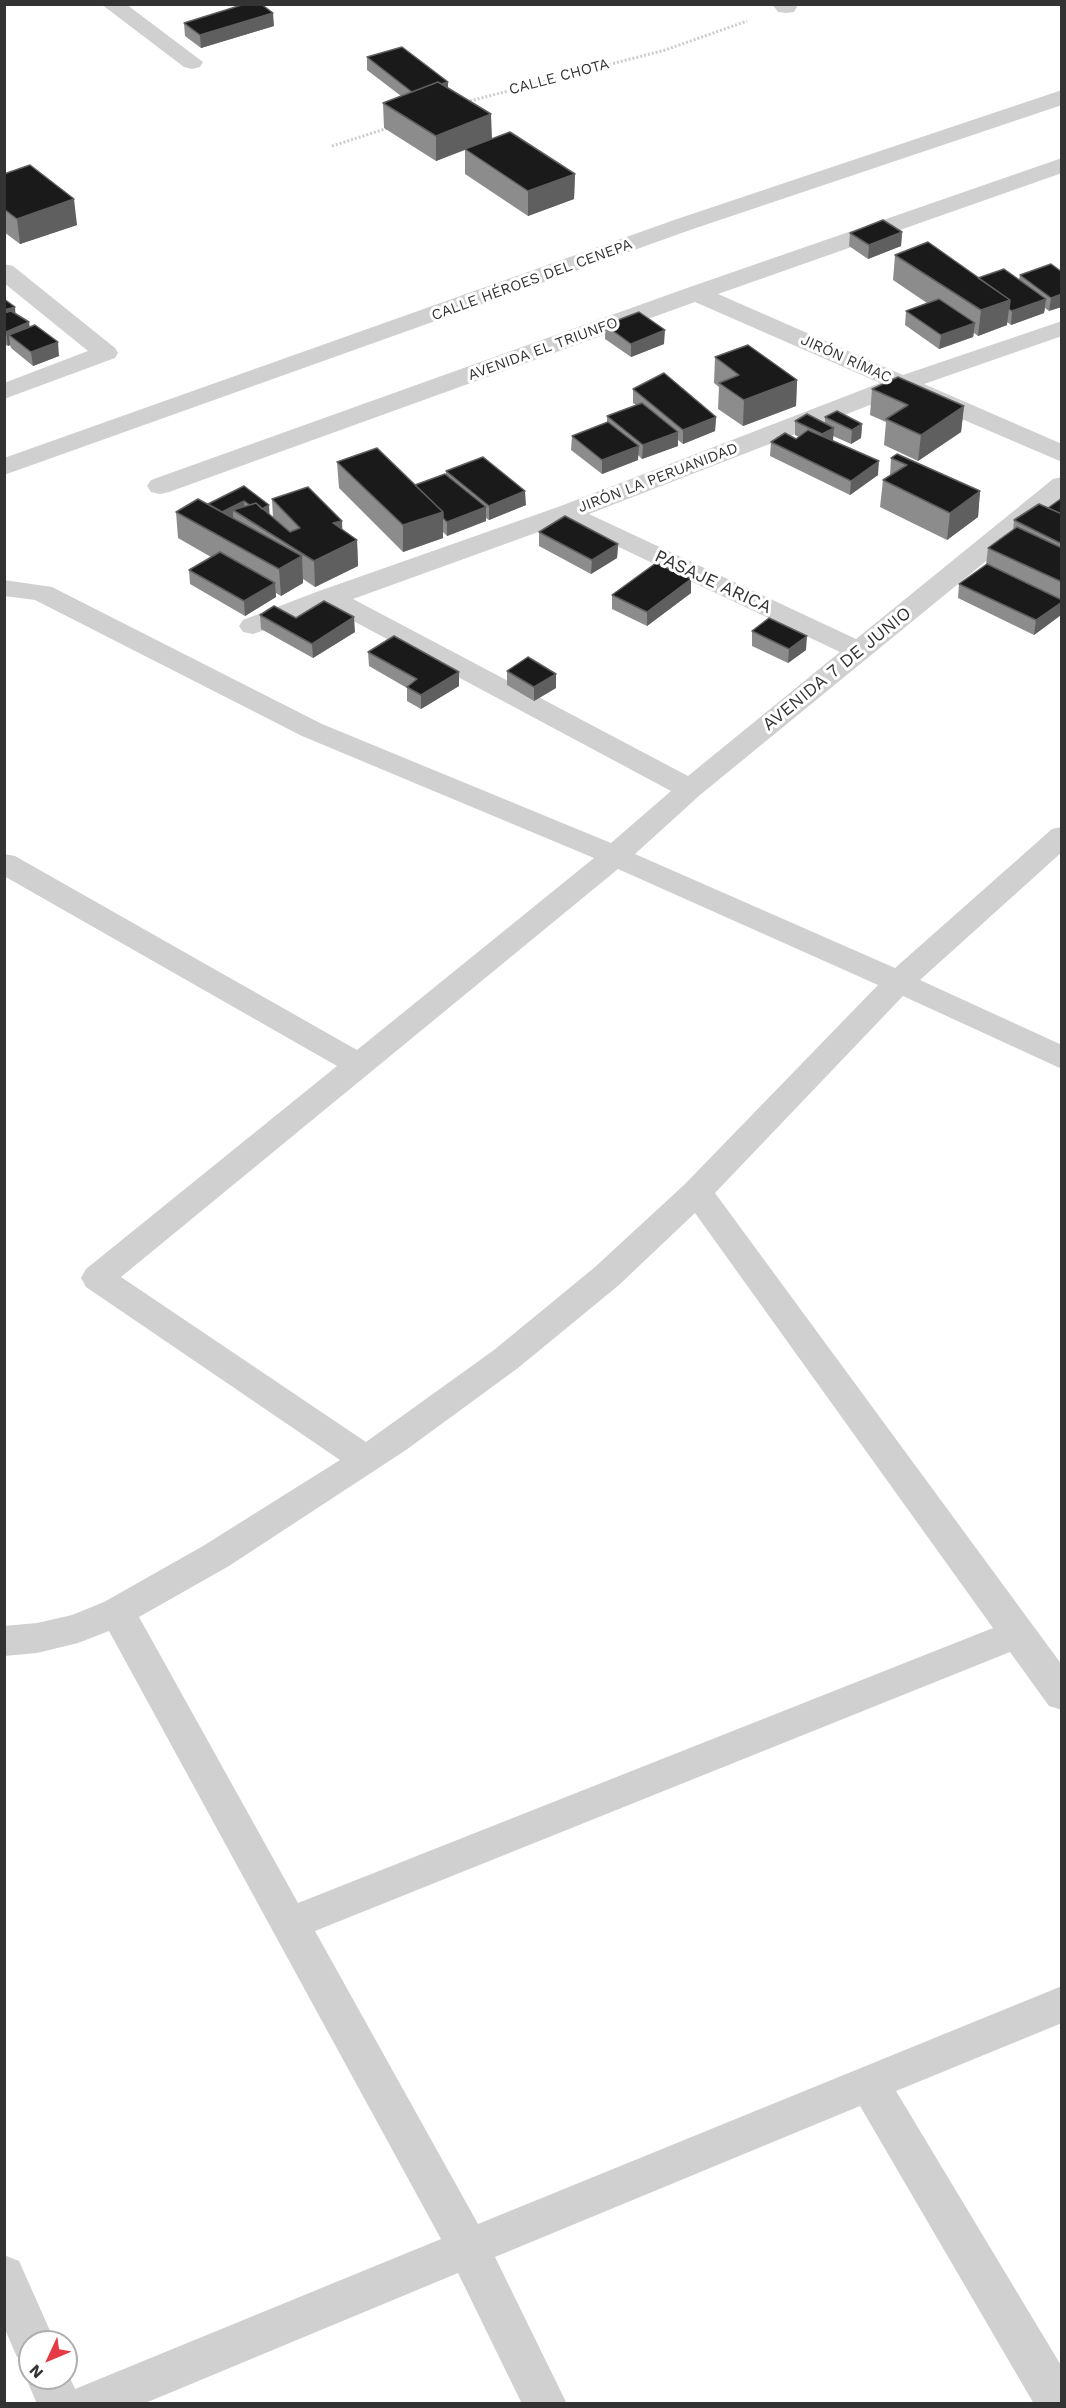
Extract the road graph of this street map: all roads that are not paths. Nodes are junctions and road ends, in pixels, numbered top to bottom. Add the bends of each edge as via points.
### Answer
1 (111, 4) edge
2 (192, 62) dead end
3 (1062, 97) edge
4 (1062, 165) edge
5 (4, 271) edge
6 (696, 293) junction
7 (1062, 328) edge
8 (901, 384) junction
9 (4, 392) edge
10 (1062, 454) edge
11 (4, 467) edge
12 (160, 486) dead end
13 (1062, 486) edge
14 (567, 513) junction
15 (4, 588) edge
16 (330, 597) junction
17 (253, 626) dead end
18 (860, 651) junction
19 (690, 789) junction
20 (1062, 836) edge
21 (615, 856) junction
22 (4, 863) edge
23 (899, 982) junction
24 (1062, 1058) edge
25 (360, 1065) junction
26 (697, 1192) junction
27 (367, 1460) junction
28 (117, 1612) junction
29 (1017, 1634) junction
30 (4, 1641) edge
31 (1062, 1695) edge
32 (289, 1924) junction
33 (1062, 2004) edge
34 (869, 2082) junction
35 (468, 2247) junction
36 (4, 2275) edge
37 (28, 2330) edge
38 (90, 2403) edge
39 (544, 2403) edge
40 (1059, 2403) edge

1 - 2 street
3 - 11 street, CALLE HÉROES DEL CENEPA via 685,224
4 - 6 street, AVENIDA EL TRIUNFO
5 - 9 street via 106,353
6 - 8 street, JIRÓN RÍMAC
6 - 12 street, AVENIDA EL TRIUNFO
7 - 8 street, JIRÓN LA PERUANIDAD
8 - 10 street, JIRÓN RÍMAC
8 - 14 street, JIRÓN LA PERUANIDAD
13 - 18 street, AVENIDA 7 DE JUNIO
14 - 16 street, JIRÓN LA PERUANIDAD
14 - 18 street, PASAJE ARICA
15 - 21 street via 42,593 312,730
16 - 17 street, JIRÓN LA PERUANIDAD
16 - 19 street
18 - 19 street, AVENIDA 7 DE JUNIO
19 - 21 street, AVENIDA 7 DE JUNIO
20 - 23 street
21 - 23 street
21 - 25 street, AVENIDA 7 DE JUNIO
22 - 25 street
23 - 24 street
23 - 26 street
25 - 27 street, AVENIDA 7 DE JUNIO via 98,1278
26 - 27 street via 607,1276 506,1359
26 - 29 street
27 - 28 street via 216,1556
28 - 30 street via 78,1628
28 - 32 street
29 - 31 street
29 - 32 street
32 - 35 street
33 - 34 street
34 - 35 street
34 - 40 street
35 - 38 street
35 - 39 street
36 - 37 street

